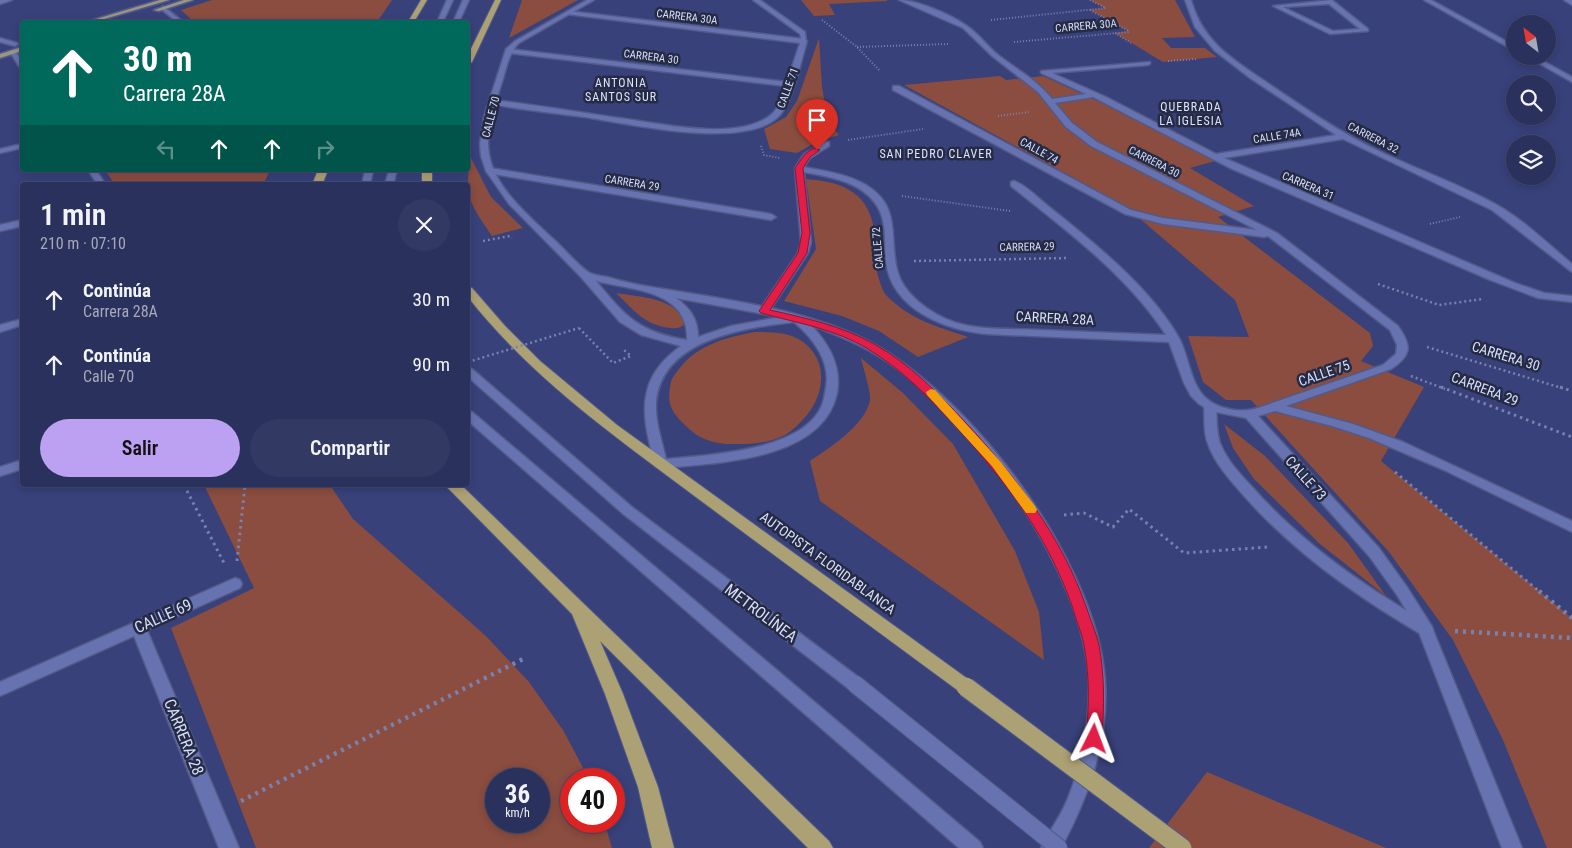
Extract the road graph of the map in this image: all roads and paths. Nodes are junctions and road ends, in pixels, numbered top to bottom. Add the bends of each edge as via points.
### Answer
1 (9, 0) edge
2 (166, 0) edge
3 (190, 0) edge
4 (424, 0) edge
5 (450, 0) edge
6 (466, 0) edge
7 (498, 0) edge
8 (592, 0) edge
9 (756, 0) edge
10 (902, 0) edge
11 (1090, 0) edge
12 (1188, 0) edge
13 (1427, 0) edge
14 (1567, 0) edge
15 (1329, 1) edge
16 (0, 2) edge
17 (1572, 3) edge
18 (163, 8) junction
19 (1090, 10) junction
20 (568, 13) junction
21 (96, 20) edge
22 (121, 20) edge
23 (178, 20) edge
24 (412, 20) edge
25 (441, 20) edge
26 (457, 20) edge
27 (822, 20) dead end
28 (958, 23) junction
29 (0, 40) edge
30 (804, 41) junction
31 (20, 43) edge
32 (15, 44) junction
33 (983, 44) junction
34 (1506, 44) edge
35 (857, 47) junction
36 (0, 48) edge
37 (20, 50) edge
38 (509, 51) junction
39 (13, 52) junction
40 (0, 56) edge
41 (1225, 56) junction
42 (470, 58) edge
43 (1148, 63) joint
44 (20, 64) edge
45 (1544, 65) edge
46 (1043, 72) junction
47 (1020, 74) junction
48 (1572, 80) edge
49 (790, 85) junction
50 (896, 88) joint
51 (1095, 95) junction
52 (1050, 101) junction
53 (494, 102) junction
54 (754, 126) junction
55 (1344, 136) junction
56 (826, 144) dead end
57 (20, 147) edge
58 (0, 152) edge
59 (1214, 157) junction
60 (800, 165) junction
61 (490, 171) junction
62 (1014, 184) dead end
63 (1495, 208) junction
64 (771, 217) dead end
65 (20, 223) edge
66 (0, 228) edge
67 (1393, 234) junction
68 (1274, 235) junction
69 (483, 241) dead end
70 (516, 242) dead end
71 (1104, 257) junction
72 (891, 262) junction
73 (1572, 269) edge
74 (585, 275) junction
75 (1339, 284) junction
76 (470, 293) edge
77 (663, 293) junction
78 (1485, 298) dead end
79 (1572, 299) edge
80 (764, 311) junction
81 (796, 318) junction
82 (937, 318) joint
83 (20, 323) edge
84 (0, 329) edge
85 (1174, 339) junction
86 (1403, 340) junction
87 (617, 343) dead end
88 (692, 344) junction
89 (470, 361) edge
90 (1387, 368) junction
91 (470, 373) edge
92 (1572, 391) edge
93 (1210, 406) junction
94 (1273, 406) junction
95 (1250, 414) junction
96 (470, 417) edge
97 (1572, 436) edge
98 (661, 464) junction
99 (20, 465) edge
100 (1388, 467) dead end
101 (0, 472) edge
102 (185, 487) edge
103 (245, 487) edge
104 (454, 487) edge
105 (1036, 518) junction
106 (1572, 527) edge
107 (1301, 545) junction
108 (235, 584) junction
109 (576, 607) junction
110 (1572, 618) edge
111 (138, 627) junction
112 (1426, 629) junction
113 (1572, 638) edge
114 (526, 658) dead end
115 (0, 688) edge
116 (216, 814) junction
117 (229, 848) edge
118 (663, 848) edge
119 (822, 848) edge
120 (973, 848) edge
121 (1051, 848) edge
122 (1059, 848) edge
123 (1182, 848) edge
124 (1512, 848) edge

1 - 16 street
2 - 21 main road
3 - 18 main road
4 - 24 highway
5 - 25 street
6 - 26 street
7 - 42 highway
8 - 20 street
9 - 30 street via 803,33
10 - 28 street, CARRERA 30
11 - 19 path via 1106,8
12 - 41 street, CARRERA 32 via 1194,20
13 - 34 street
14 - 17 street
15 - 15 street via 1366,30 1332,33 1276,6
18 - 22 main road
18 - 23 street
19 - 28 path
19 - 33 path, CARRERA 30A via 1129,32
20 - 30 street, CARRERA 30A
20 - 38 street via 517,42
27 - 35 path
28 - 33 street, CARRERA 30
29 - 32 street
30 - 49 street, CALLE 71
31 - 32 main road
32 - 36 main road
33 - 35 path, CARRERA 30A
33 - 47 street, CARRERA 30
35 - 50 path
37 - 39 main road
38 - 49 street, CARRERA 30
38 - 53 street, CALLE 70
39 - 40 main road
39 - 44 street
41 - 43 path
41 - 55 street, CARRERA 32
43 - 46 street
45 - 48 street
46 - 47 street
46 - 51 street, CARRERA 31
47 - 52 street, CARRERA 30
49 - 54 street, CALLE 71 via 777,116
50 - 68 street, CALLE 74 via 1128,212 1163,221
51 - 52 street
51 - 59 street, CARRERA 31
52 - 68 street, CARRERA 30 via 1069,125 1094,144
53 - 54 street, CALLE 71 via 696,131
53 - 61 street, CALLE 70 via 484,138
54 - 60 path via 764,155
55 - 59 street, CALLE 74A
55 - 63 street, CARRERA 32
56 - 60 street via 807,156
57 - 58 street
59 - 67 street, CARRERA 31
60 - 72 street, CALLE 72 via 869,192 880,203 891,232
60 - 80 street via 806,242 803,253
61 - 64 street, CARRERA 29
61 - 74 street, CALLE 70 via 508,198
62 - 71 street
63 - 67 path
63 - 73 street, CARRERA 32
65 - 66 street
67 - 79 street, CARRERA 31 via 1512,286
68 - 75 street, CARRERA 30
69 - 70 path via 510,236
71 - 72 path, CARRERA 29
71 - 85 street via 1141,295
72 - 82 street, CALLE 72 via 894,275 904,291 918,306
74 - 77 street
74 - 88 street, CALLE 70 via 631,325 667,339
75 - 78 path via 1364,280 1439,305
75 - 86 street, CARRERA 30 via 1382,318
76 - 98 highway, AUTOPISTA FLORIDABLANCA via 487,316 558,385
77 - 80 street
77 - 88 street via 690,316
80 - 81 street
81 - 88 street via 747,325
81 - 98 street via 818,340 833,370 829,402 814,425 770,449
81 - 105 street via 871,346 916,380 964,426
82 - 85 street, CARRERA 28A via 954,325 992,330
83 - 84 street
85 - 93 street via 1182,356 1188,384
86 - 90 street, CALLE 75 via 1403,353
86 - 92 path, CARRERA 30
87 - 89 path, bridge via 631,356 613,363 579,328
88 - 98 street via 666,365 651,397 652,421
90 - 94 street, CALLE 75
90 - 97 path, CARRERA 29
91 - 122 street, METROLÍNEA, bridge via 627,510 855,684
93 - 95 street via 1227,412
93 - 107 street via 1211,436 1225,464 1257,503
94 - 95 street, CALLE 75
94 - 106 street via 1373,434
95 - 112 street, CALLE 73 via 1374,552
96 - 120 street
98 - 123 highway, AUTOPISTA FLORIDABLANCA, bridge
99 - 101 street
100 - 110 path
102 - 108 path
103 - 108 path
104 - 109 highway
105 - 107 path via 1084,513 1113,527 1129,509 1184,553
105 - 121 street via 1074,592 1091,643 1097,685 1094,739 1074,805
107 - 112 street via 1373,600
108 - 111 street, CALLE 69
109 - 118 highway via 614,694 645,778
109 - 119 highway
111 - 115 street, CALLE 69
111 - 116 street, CARRERA 28
112 - 113 path
112 - 124 street, CALLE 73
114 - 116 path
116 - 117 street, CARRERA 28

